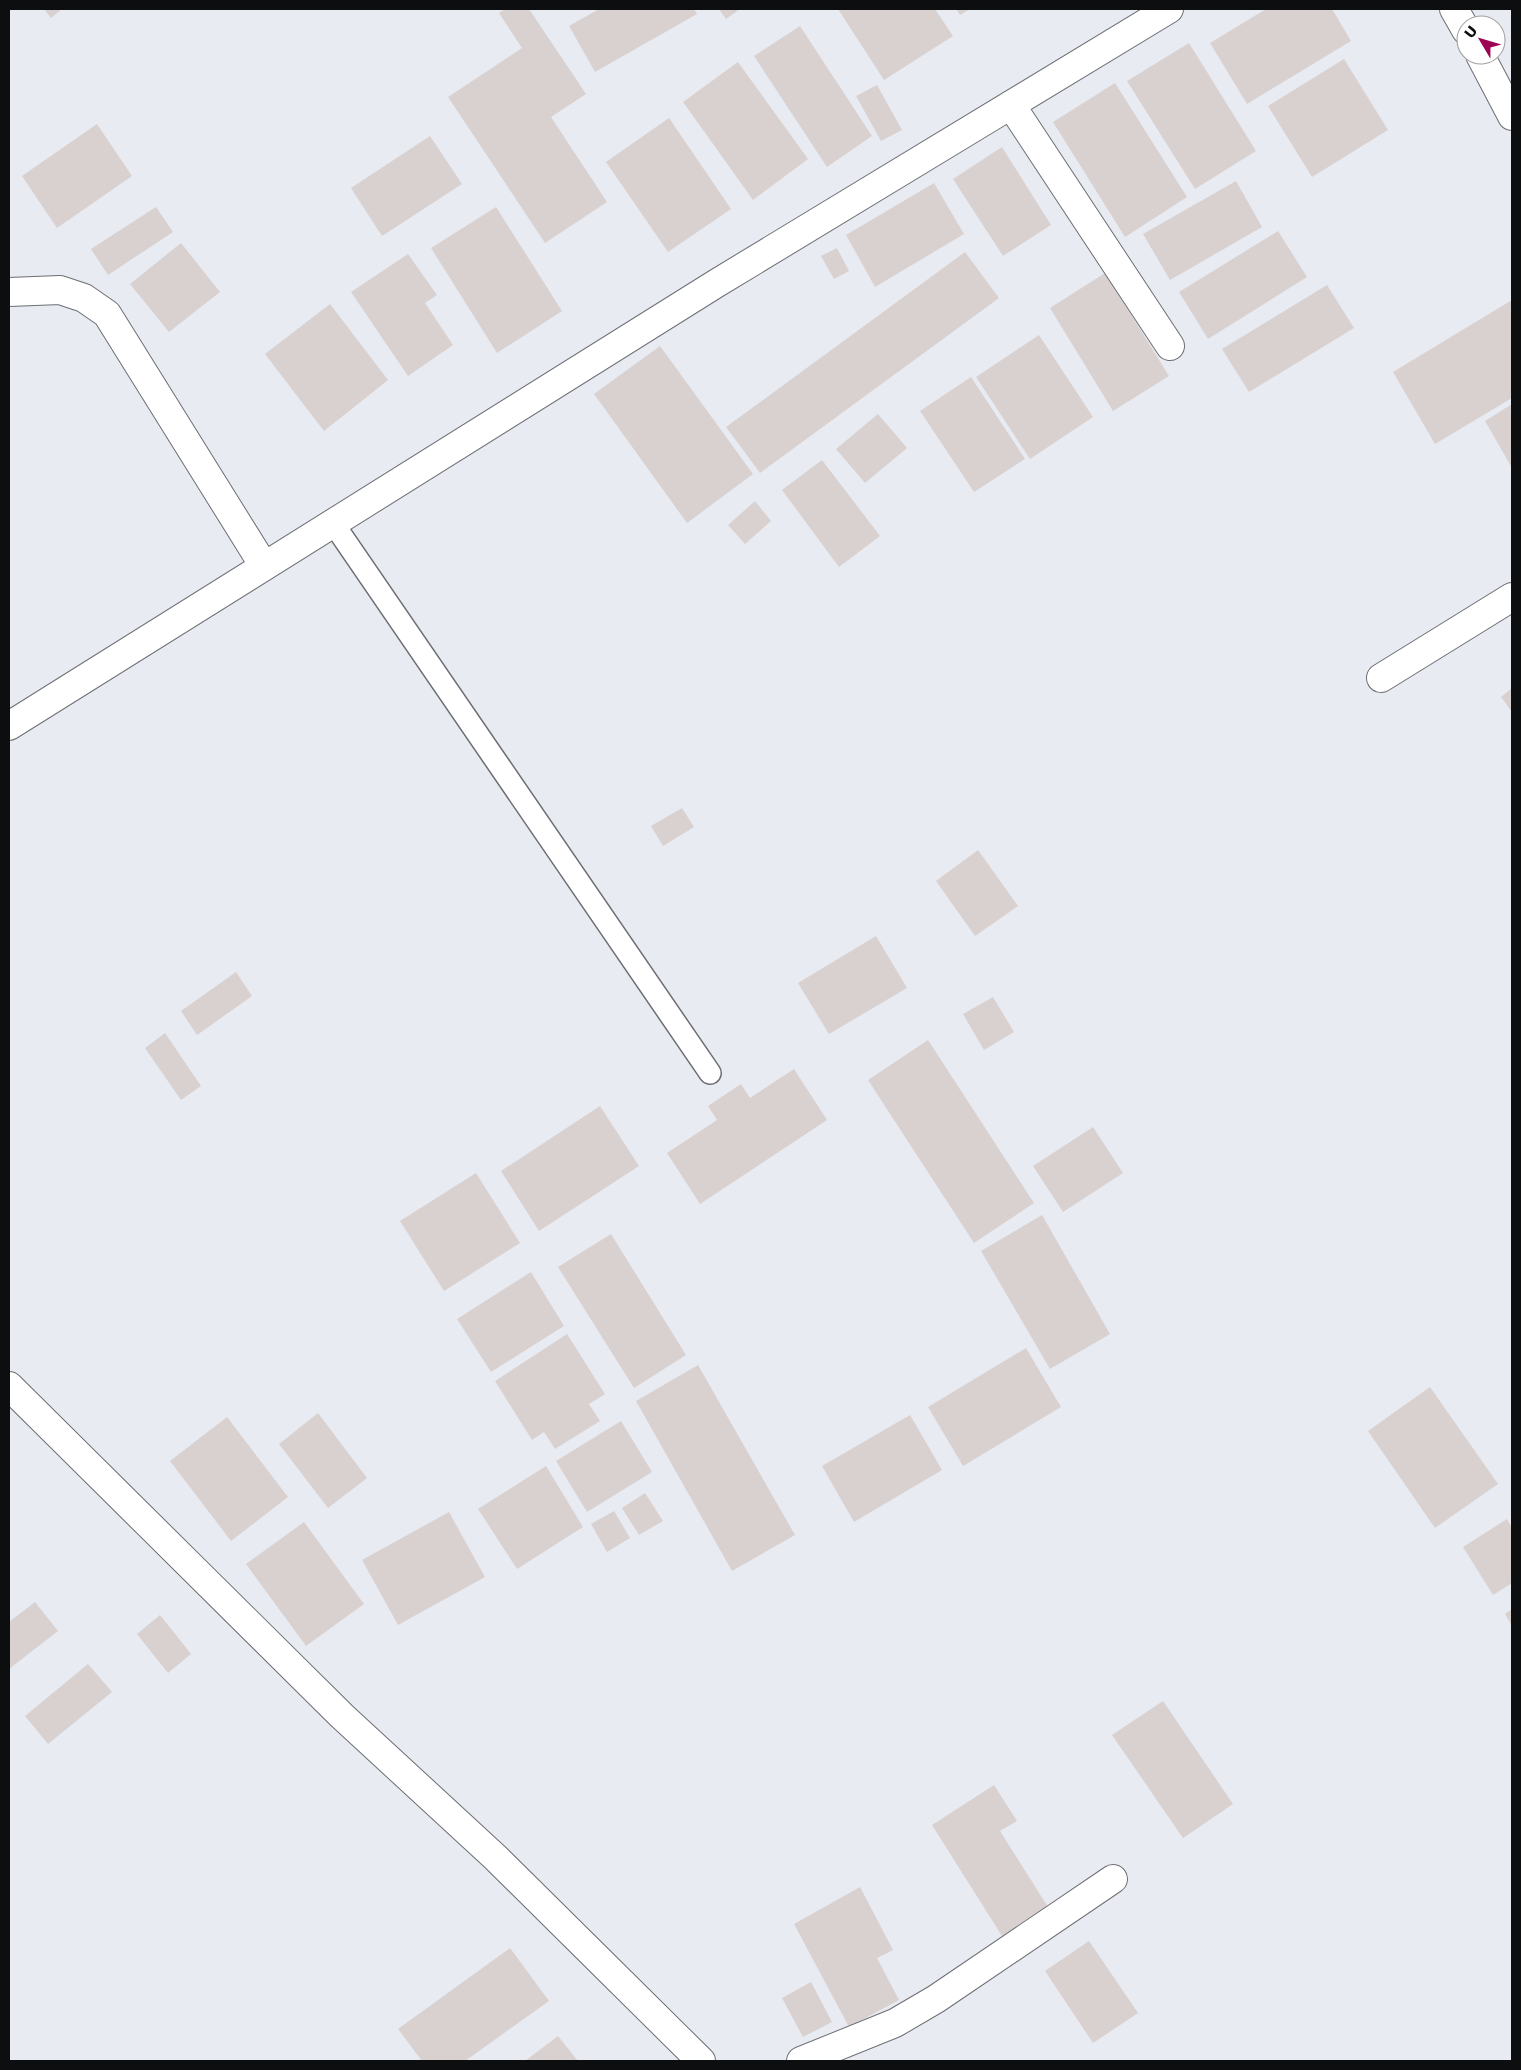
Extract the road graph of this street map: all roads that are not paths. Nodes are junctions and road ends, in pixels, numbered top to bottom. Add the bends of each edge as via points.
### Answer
1 (1169, 9) edge
2 (1485, 65) edge
3 (1010, 105) junction
4 (1512, 116) edge
5 (9, 292) edge
6 (1170, 346) dead end
7 (333, 523) junction
8 (264, 566) junction
9 (1512, 597) edge
10 (1381, 678) dead end
11 (9, 726) edge
12 (710, 1073) dead end
13 (9, 1386) edge
14 (1113, 1879) dead end
15 (701, 2061) edge
16 (801, 2061) edge

1 - 3 street
2 - 4 street
3 - 6 street
3 - 7 street via 725,278
5 - 8 street via 60,290 84,298 107,314
7 - 8 street
7 - 12 lane
8 - 11 street
9 - 10 street
13 - 15 street via 342,1716 503,1864
14 - 16 street via 936,1999 895,2023

